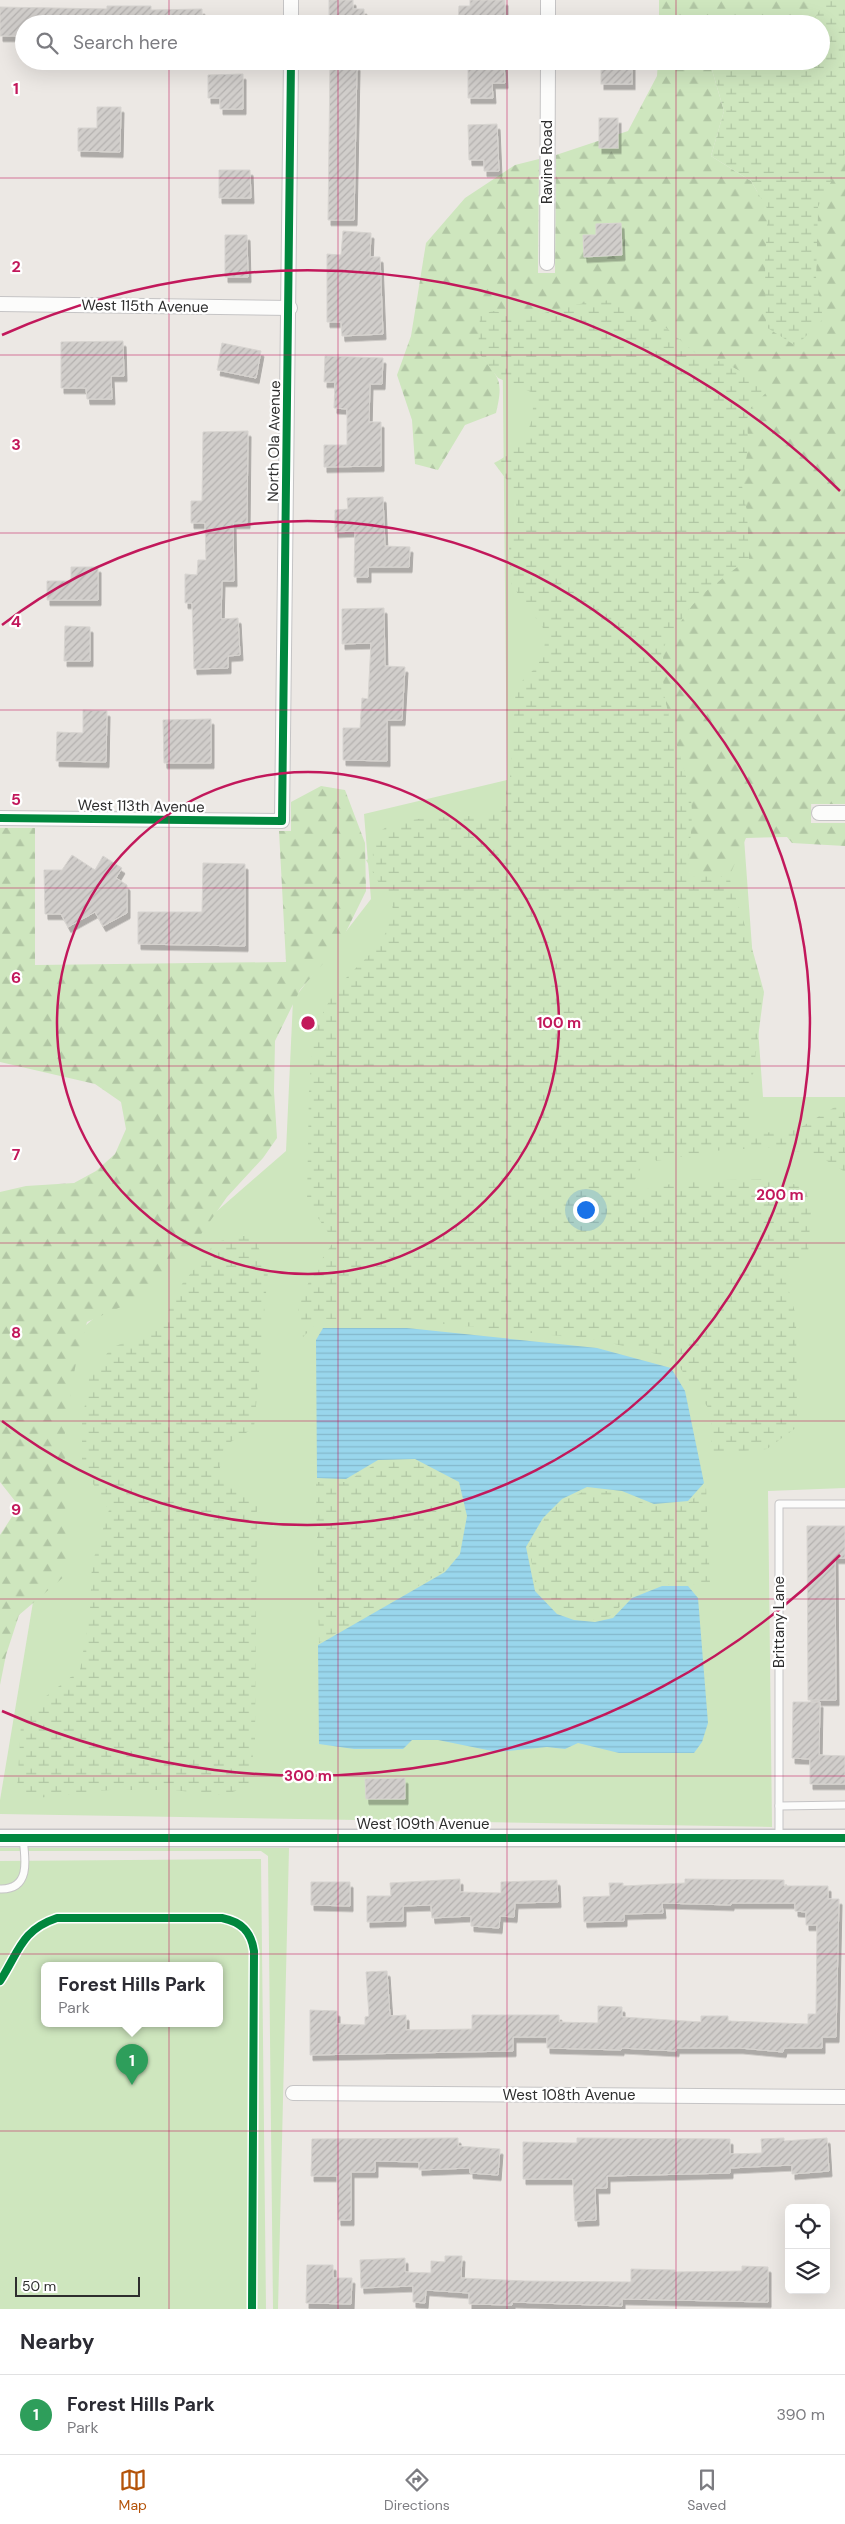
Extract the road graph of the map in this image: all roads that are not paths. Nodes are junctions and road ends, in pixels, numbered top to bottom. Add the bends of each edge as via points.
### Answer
1 (291, 0) edge
2 (548, 0) edge
3 (291, 15) edge
4 (548, 15) edge
5 (291, 70) edge
6 (548, 70) edge
7 (547, 264) dead end
8 (0, 304) edge
9 (290, 308) junction
10 (820, 813) dead end
11 (845, 813) edge
12 (0, 818) edge
13 (282, 821) joint
14 (845, 1504) edge
15 (845, 1805) edge
16 (778, 1806) junction
17 (0, 1838) edge
18 (23, 1838) junction
19 (779, 1838) junction
20 (845, 1838) edge
21 (0, 1889) edge
22 (293, 2093) dead end
23 (845, 2097) edge

1 - 3 street
2 - 4 street
5 - 9 street, North Ola Avenue
6 - 7 street, Ravine Road
8 - 9 street, West 115th Avenue
9 - 13 street, North Ola Avenue
10 - 11 street
12 - 13 street, West 113th Avenue
14 - 16 lane, Brittany Lane via 780,1504
15 - 16 lane
16 - 19 lane, Brittany Lane
17 - 18 street, West 109th Avenue
18 - 19 street, West 109th Avenue
18 - 21 lane via 25,1870 22,1880 11,1888
19 - 20 street, West 109th Avenue
22 - 23 street, West 108th Avenue

